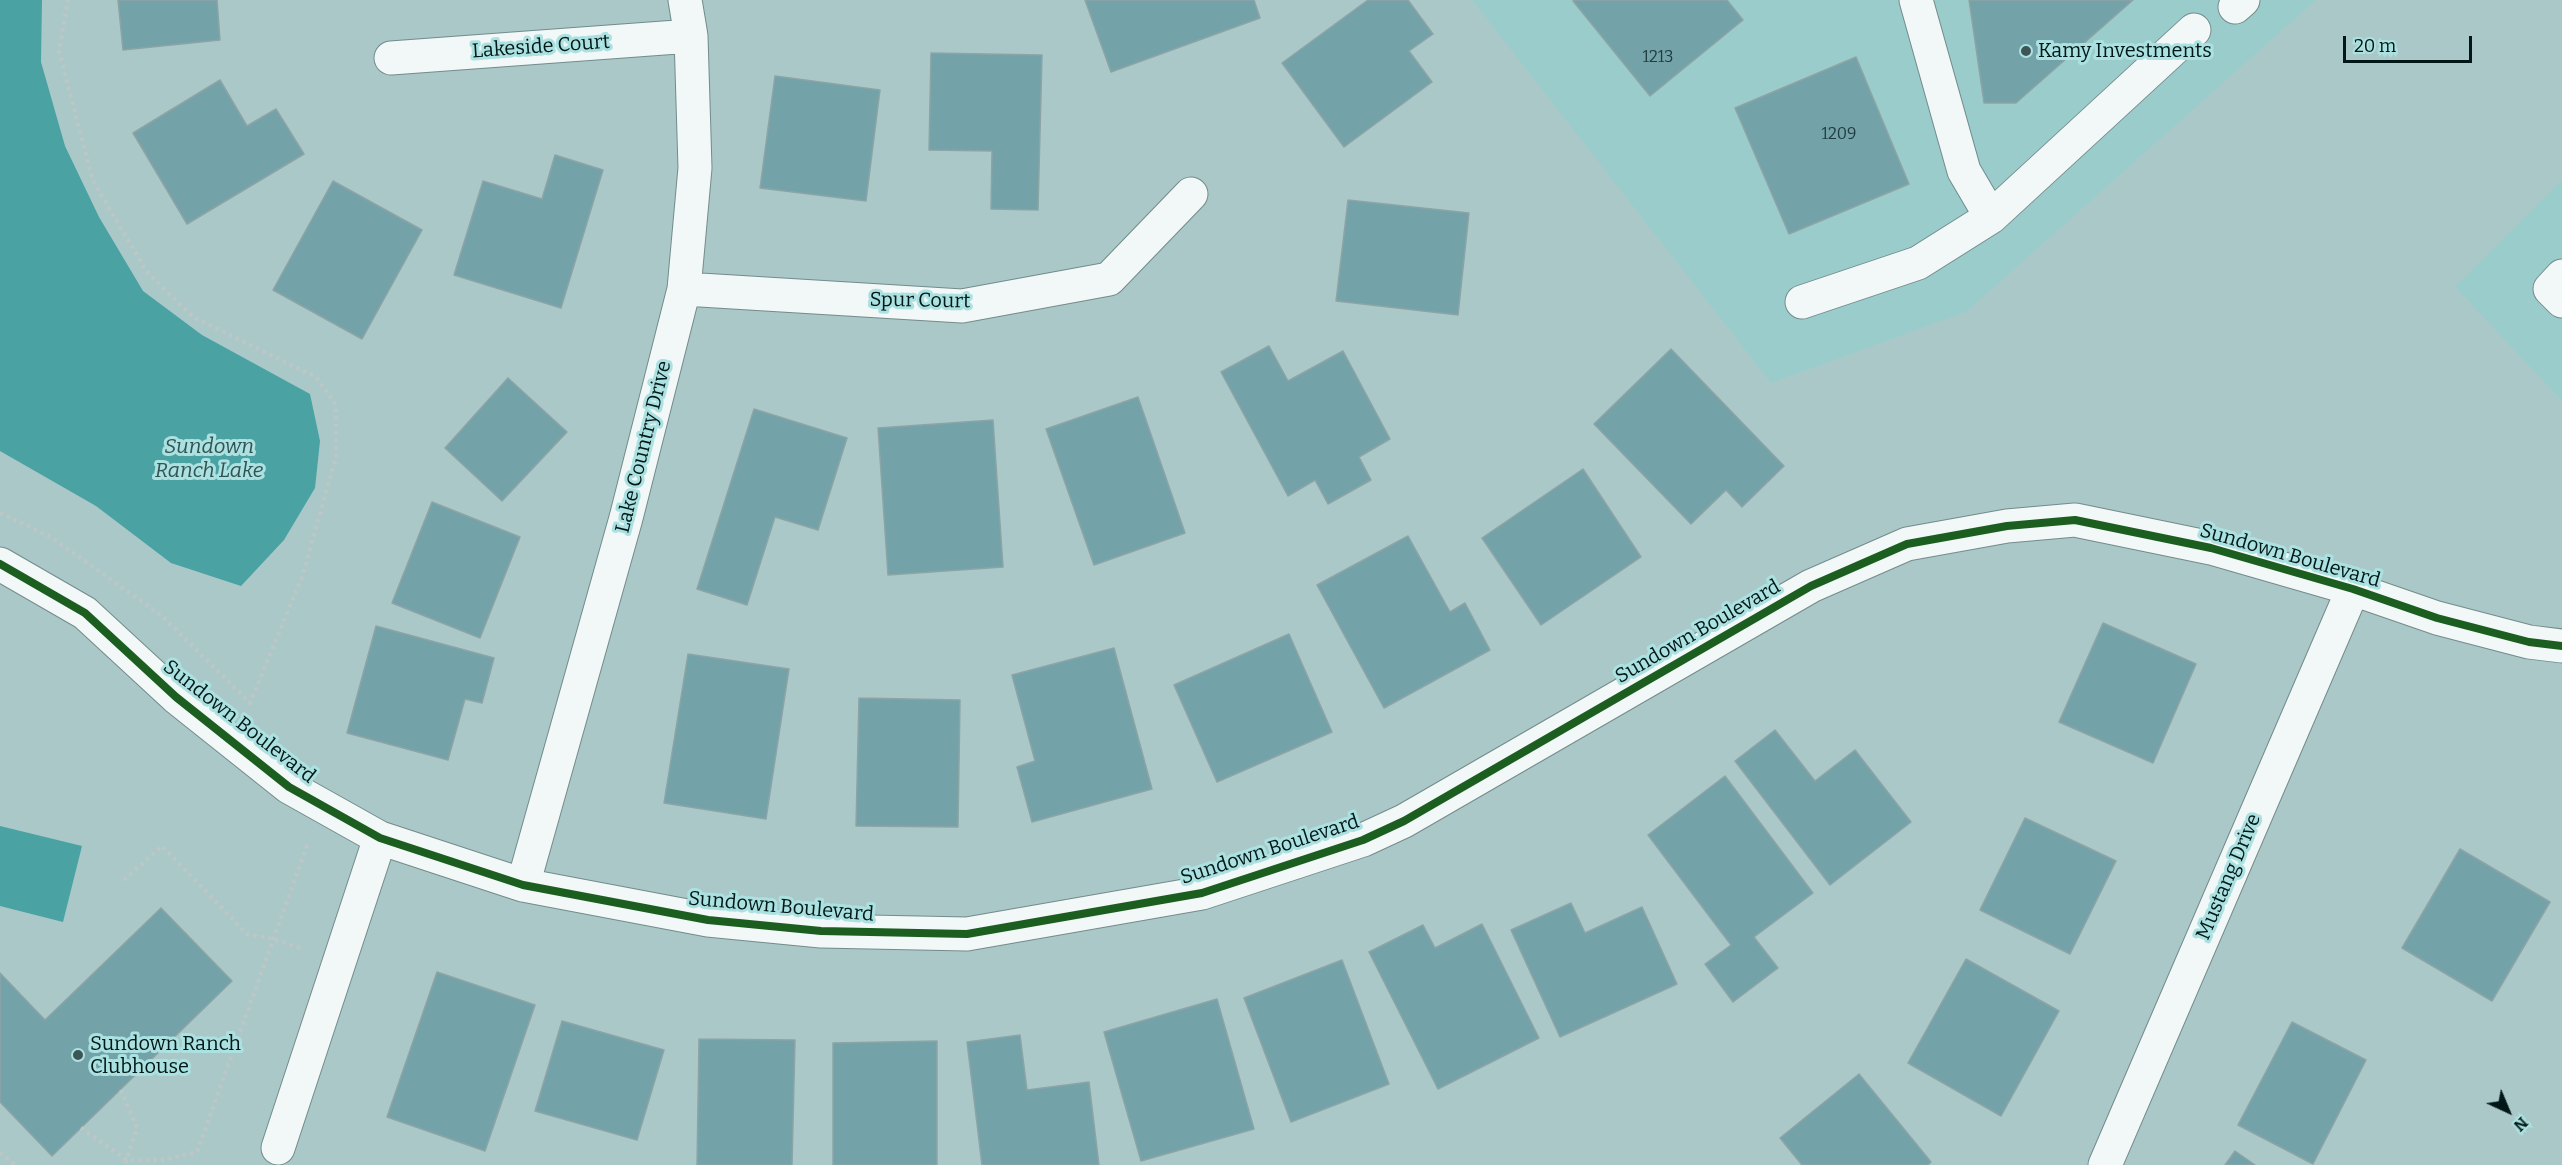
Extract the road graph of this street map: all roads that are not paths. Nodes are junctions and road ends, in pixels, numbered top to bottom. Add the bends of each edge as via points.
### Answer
1 (685, 0) edge
2 (1916, 0) edge
3 (2194, 30) dead end
4 (691, 36) junction
5 (391, 58) dead end
6 (1191, 194) dead end
7 (1991, 217) junction
8 (2562, 276) edge
9 (684, 289) junction
10 (2562, 301) edge
11 (1802, 302) dead end
12 (0, 564) edge
13 (2353, 589) junction
14 (2562, 646) edge
15 (380, 838) junction
16 (524, 885) junction
17 (278, 1148) dead end
18 (2105, 1165) edge

1 - 4 street, Lake Country Drive
2 - 7 street via 1964,171
3 - 7 street
4 - 5 street, Lakeside Court
4 - 9 street, Lake Country Drive via 695,168
6 - 9 street, Spur Court via 1108,279 962,306
7 - 11 street via 1918,263
8 - 10 street via 2550,288
9 - 16 street, Lake Country Drive via 626,518
12 - 15 street, Sundown Boulevard via 85,613 176,697 289,787
13 - 14 street, Sundown Boulevard via 2437,618 2529,642
13 - 16 street, Sundown Boulevard via 2211,548 2075,520 2007,526 1907,544 1811,586 1404,821 1363,840 1202,893 967,934 821,931 708,920
13 - 18 street, Mustang Drive
15 - 16 street, Sundown Boulevard
15 - 17 street

